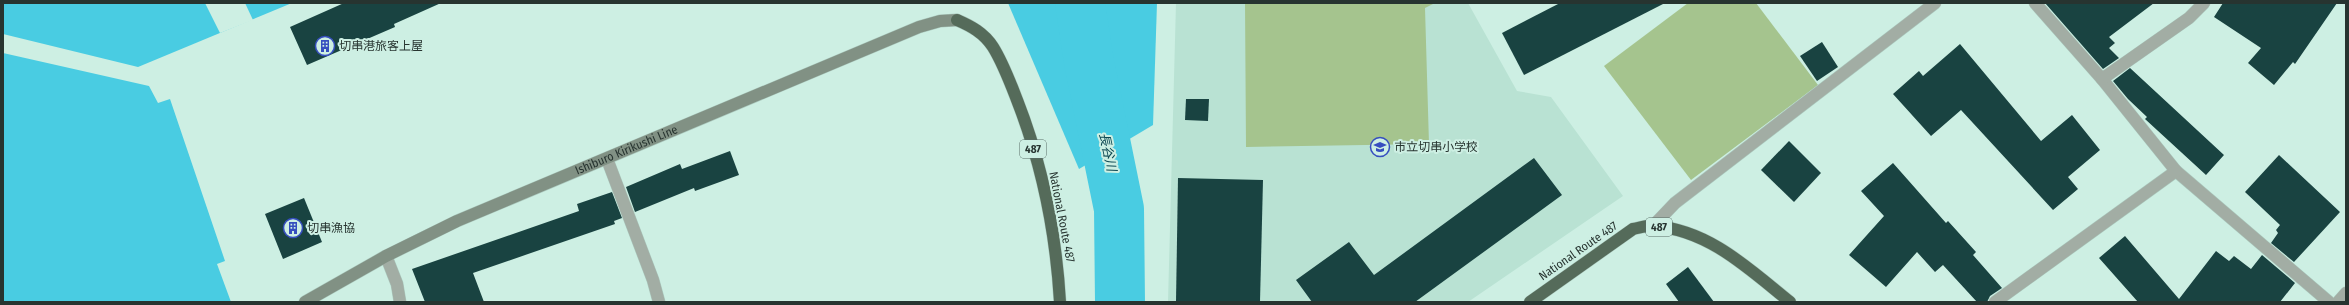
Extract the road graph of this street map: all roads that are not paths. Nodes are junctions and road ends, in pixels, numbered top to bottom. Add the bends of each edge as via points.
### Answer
1 (1935, 3) edge
2 (2035, 3) edge
3 (2204, 3) edge
4 (957, 20) joint
5 (2102, 79) junction
6 (607, 159) junction
7 (2176, 171) junction
8 (1653, 226) junction
9 (386, 256) junction
10 (2346, 294) edge
11 (305, 302) edge
12 (400, 302) edge
13 (659, 302) edge
14 (1060, 302) edge
15 (1530, 302) edge
16 (1790, 302) edge
17 (1995, 302) edge
18 (2329, 302) edge
19 (2338, 302) edge

1 - 8 street via 1675,204
2 - 5 street
3 - 5 street via 2189,18
4 - 6 main road, Ishiburo Kirikushi Line via 919,26
4 - 14 highway, National Route 487 / 487 via 975,28 992,46 1008,76 1029,130 1047,202
5 - 7 street
6 - 9 main road, Ishiburo Kirikushi Line via 457,221
6 - 13 street
7 - 17 street
7 - 18 street
8 - 15 highway, National Route 487 / 487 via 1633,229
8 - 16 highway, National Route 487 / 487 via 1700,236 1739,262
9 - 11 main road, Ishiburo Kirikushi Line
9 - 12 street via 397,284
10 - 19 street

